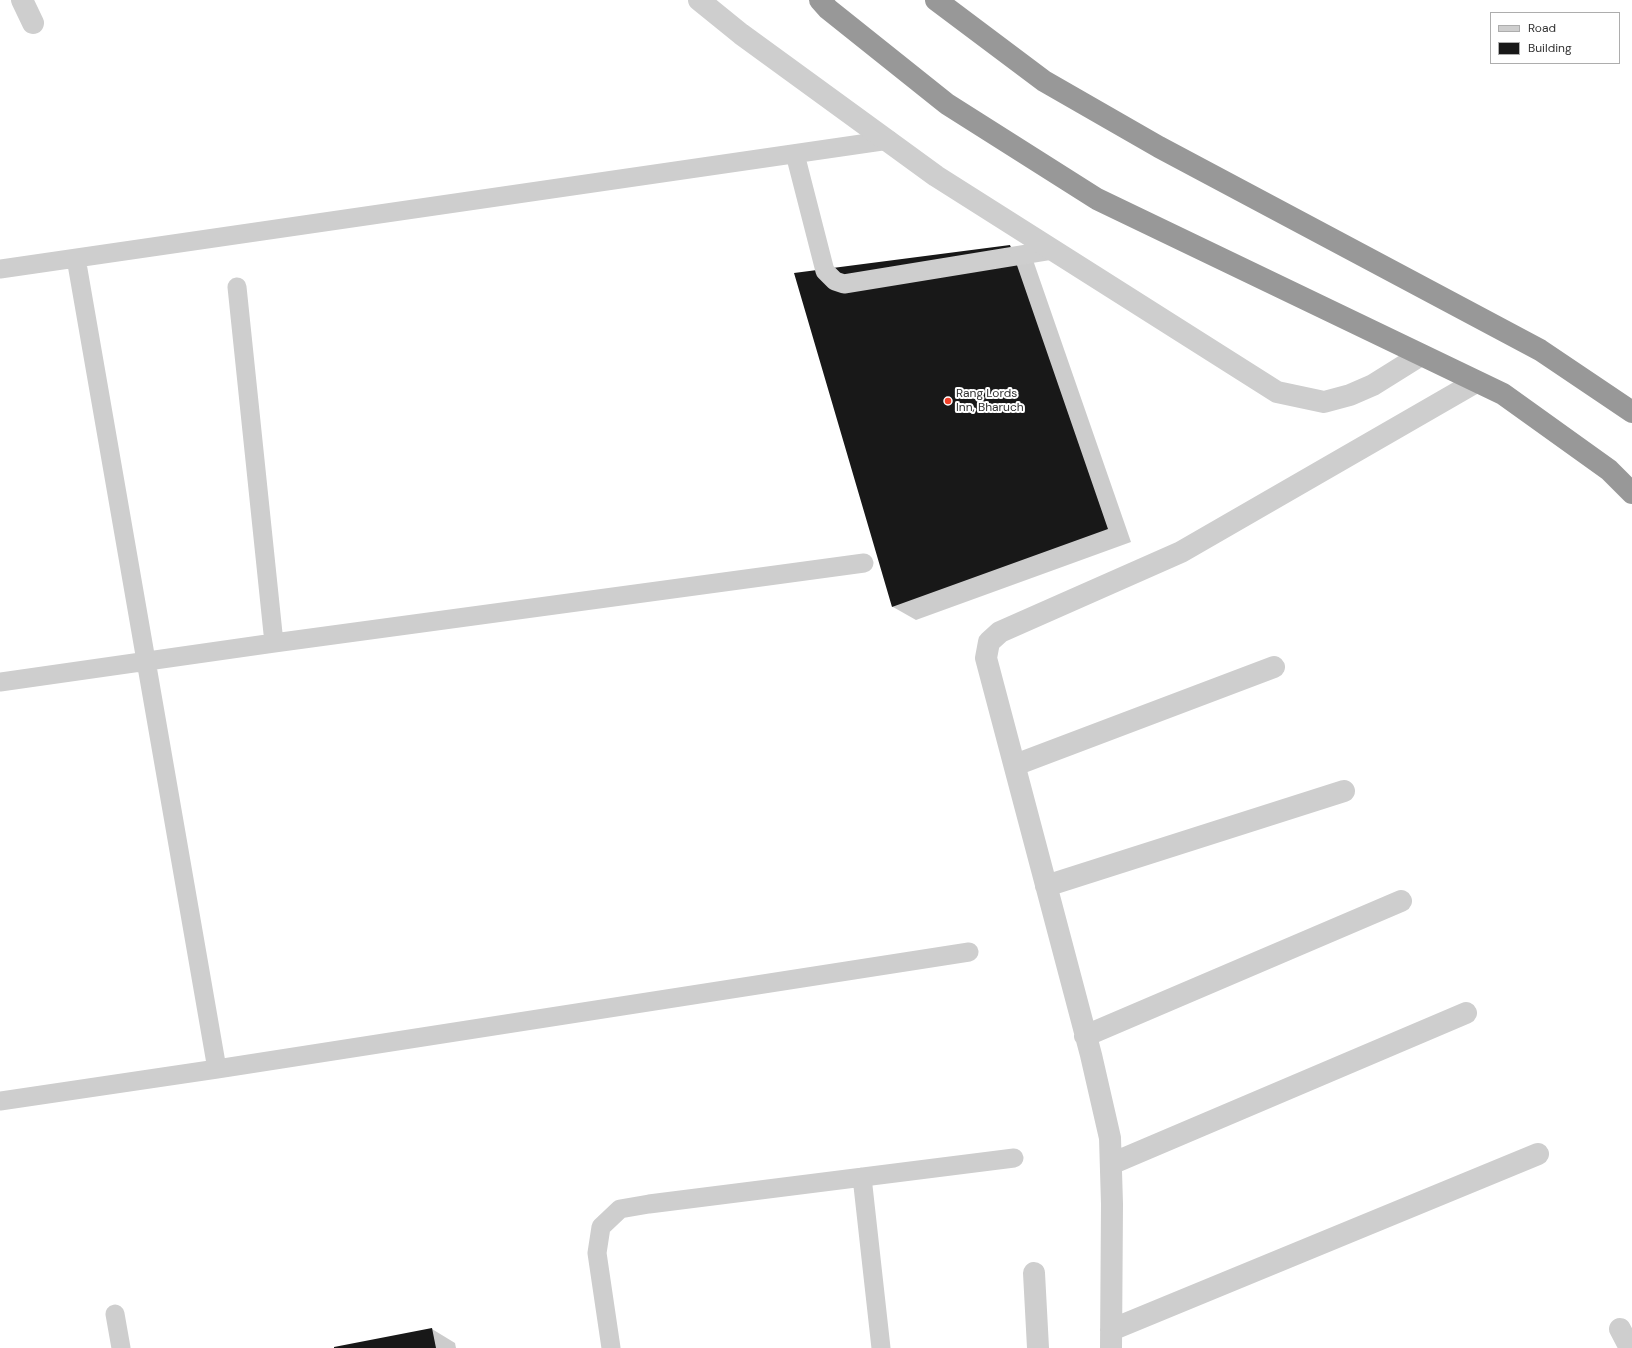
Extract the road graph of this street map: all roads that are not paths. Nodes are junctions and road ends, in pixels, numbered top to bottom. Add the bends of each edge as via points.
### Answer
1 (22, 0) edge
2 (699, 0) edge
3 (820, 0) edge
4 (936, 0) edge
5 (33, 23) dead end
6 (889, 140) junction
7 (795, 154) junction
8 (1052, 250) junction
9 (76, 258) junction
10 (0, 269) edge
11 (236, 286) dead end
12 (1421, 355) junction
13 (1476, 382) junction
14 (1632, 412) edge
15 (1632, 493) edge
16 (864, 563) dead end
17 (274, 643) junction
18 (146, 661) junction
19 (1274, 667) dead end
20 (0, 682) edge
21 (1015, 765) junction
22 (1344, 791) dead end
23 (1046, 886) junction
24 (1401, 901) dead end
25 (969, 952) dead end
26 (1466, 1013) dead end
27 (1085, 1036) junction
28 (217, 1069) junction
29 (0, 1101) edge
30 (1538, 1154) dead end
31 (1014, 1158) dead end
32 (1111, 1164) junction
33 (862, 1177) junction
34 (1034, 1273) dead end
35 (115, 1314) dead end
36 (1620, 1329) dead end
37 (1111, 1339) edge
38 (121, 1348) edge
39 (611, 1348) edge
40 (881, 1348) edge
41 (1038, 1348) edge
42 (1630, 1348) edge

1 - 5 street
2 - 6 street via 741,34
3 - 12 highway via 947,104 1097,199
4 - 14 highway via 1044,81 1159,147 1540,350
6 - 7 lane
6 - 8 street via 936,176
7 - 8 lane via 825,271 835,281 844,284
7 - 9 lane
8 - 12 street via 1277,392 1324,402 1373,385
9 - 10 lane
9 - 18 lane
11 - 17 lane
12 - 13 highway
13 - 15 highway via 1503,394 1609,470
13 - 21 street via 1181,552 1000,632 989,642 986,658
16 - 17 lane
17 - 18 lane
18 - 20 lane
18 - 28 lane
19 - 21 street
21 - 23 street
22 - 23 street
23 - 27 street
24 - 27 street
25 - 28 lane
26 - 32 street
27 - 32 street via 1110,1138
28 - 29 lane
30 - 37 street
31 - 33 lane
32 - 37 street
33 - 39 lane via 620,1209 601,1227 597,1253
33 - 40 lane
34 - 41 street
35 - 38 lane
36 - 42 street

